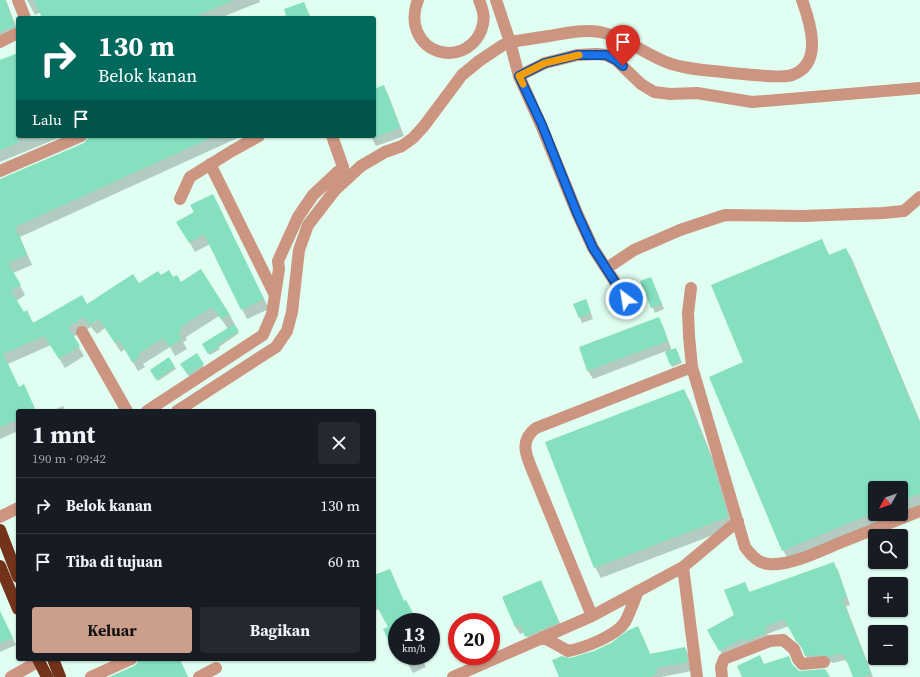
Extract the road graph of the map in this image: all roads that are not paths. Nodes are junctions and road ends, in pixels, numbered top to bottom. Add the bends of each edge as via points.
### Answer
1 (18, 0) edge
2 (418, 0) edge
3 (479, 0) edge
4 (496, 0) edge
5 (802, 0) edge
6 (25, 16) edge
7 (16, 34) edge
8 (0, 42) edge
9 (510, 42) junction
10 (519, 76) junction
11 (920, 88) edge
12 (76, 138) edge
13 (256, 138) edge
14 (333, 138) edge
15 (210, 164) junction
16 (0, 171) edge
17 (920, 197) edge
18 (180, 199) dead end
19 (607, 268) junction
20 (691, 288) dead end
21 (275, 295) junction
22 (626, 299) dead end
23 (82, 332) dead end
24 (263, 335) junction
25 (276, 347) junction
26 (692, 367) junction
27 (126, 409) edge
28 (150, 409) edge
29 (180, 409) edge
30 (16, 509) edge
31 (920, 511) edge
32 (0, 517) edge
33 (738, 521) junction
34 (0, 530) edge
35 (0, 566) edge
36 (683, 567) junction
37 (16, 572) edge
38 (638, 591) junction
39 (16, 604) edge
40 (592, 616) junction
41 (543, 637) junction
42 (37, 661) edge
43 (39, 661) edge
44 (56, 661) edge
45 (127, 661) edge
46 (824, 662) dead end
47 (216, 668) dead end
48 (11, 677) edge
49 (47, 677) edge
50 (60, 677) edge
51 (92, 677) edge
52 (199, 677) edge
53 (453, 677) edge
54 (697, 677) edge
55 (722, 677) edge

1 - 6 street
2 - 3 street via 413,12 418,36 426,45 437,51 450,53 472,44 480,34 484,23
4 - 9 street
5 - 9 street via 813,47 805,66 787,76 744,74 667,62 617,37 599,32 566,32
7 - 8 street
9 - 10 street
9 - 25 street via 462,75 413,138 361,166 335,190 308,225 299,250 292,312 287,331
10 - 11 street via 545,63 577,55 597,54 616,60 641,84 654,92 670,94 697,93 752,102
10 - 19 street via 593,248
12 - 16 street
13 - 15 street
14 - 21 street via 343,167 313,195 298,217 278,261
15 - 18 street via 190,177
15 - 21 street
17 - 19 street via 904,210 883,214 725,215 680,230 634,250
19 - 22 street
20 - 26 street via 688,313
21 - 24 street via 272,314
23 - 27 street
24 - 25 street
24 - 28 street
25 - 29 street
26 - 33 street
26 - 40 street via 536,428 527,436 527,458
30 - 32 street
31 - 33 street via 806,557 768,564 749,554
33 - 36 street
34 - 37 highway
35 - 39 highway
36 - 38 street
36 - 54 street
38 - 40 street
38 - 41 street via 625,622 608,636 568,651
40 - 41 street
41 - 53 street
42 - 48 street
43 - 49 highway
44 - 50 highway
45 - 51 street
46 - 55 street via 802,664 794,648 783,640 774,640 724,659 721,667
47 - 52 street

